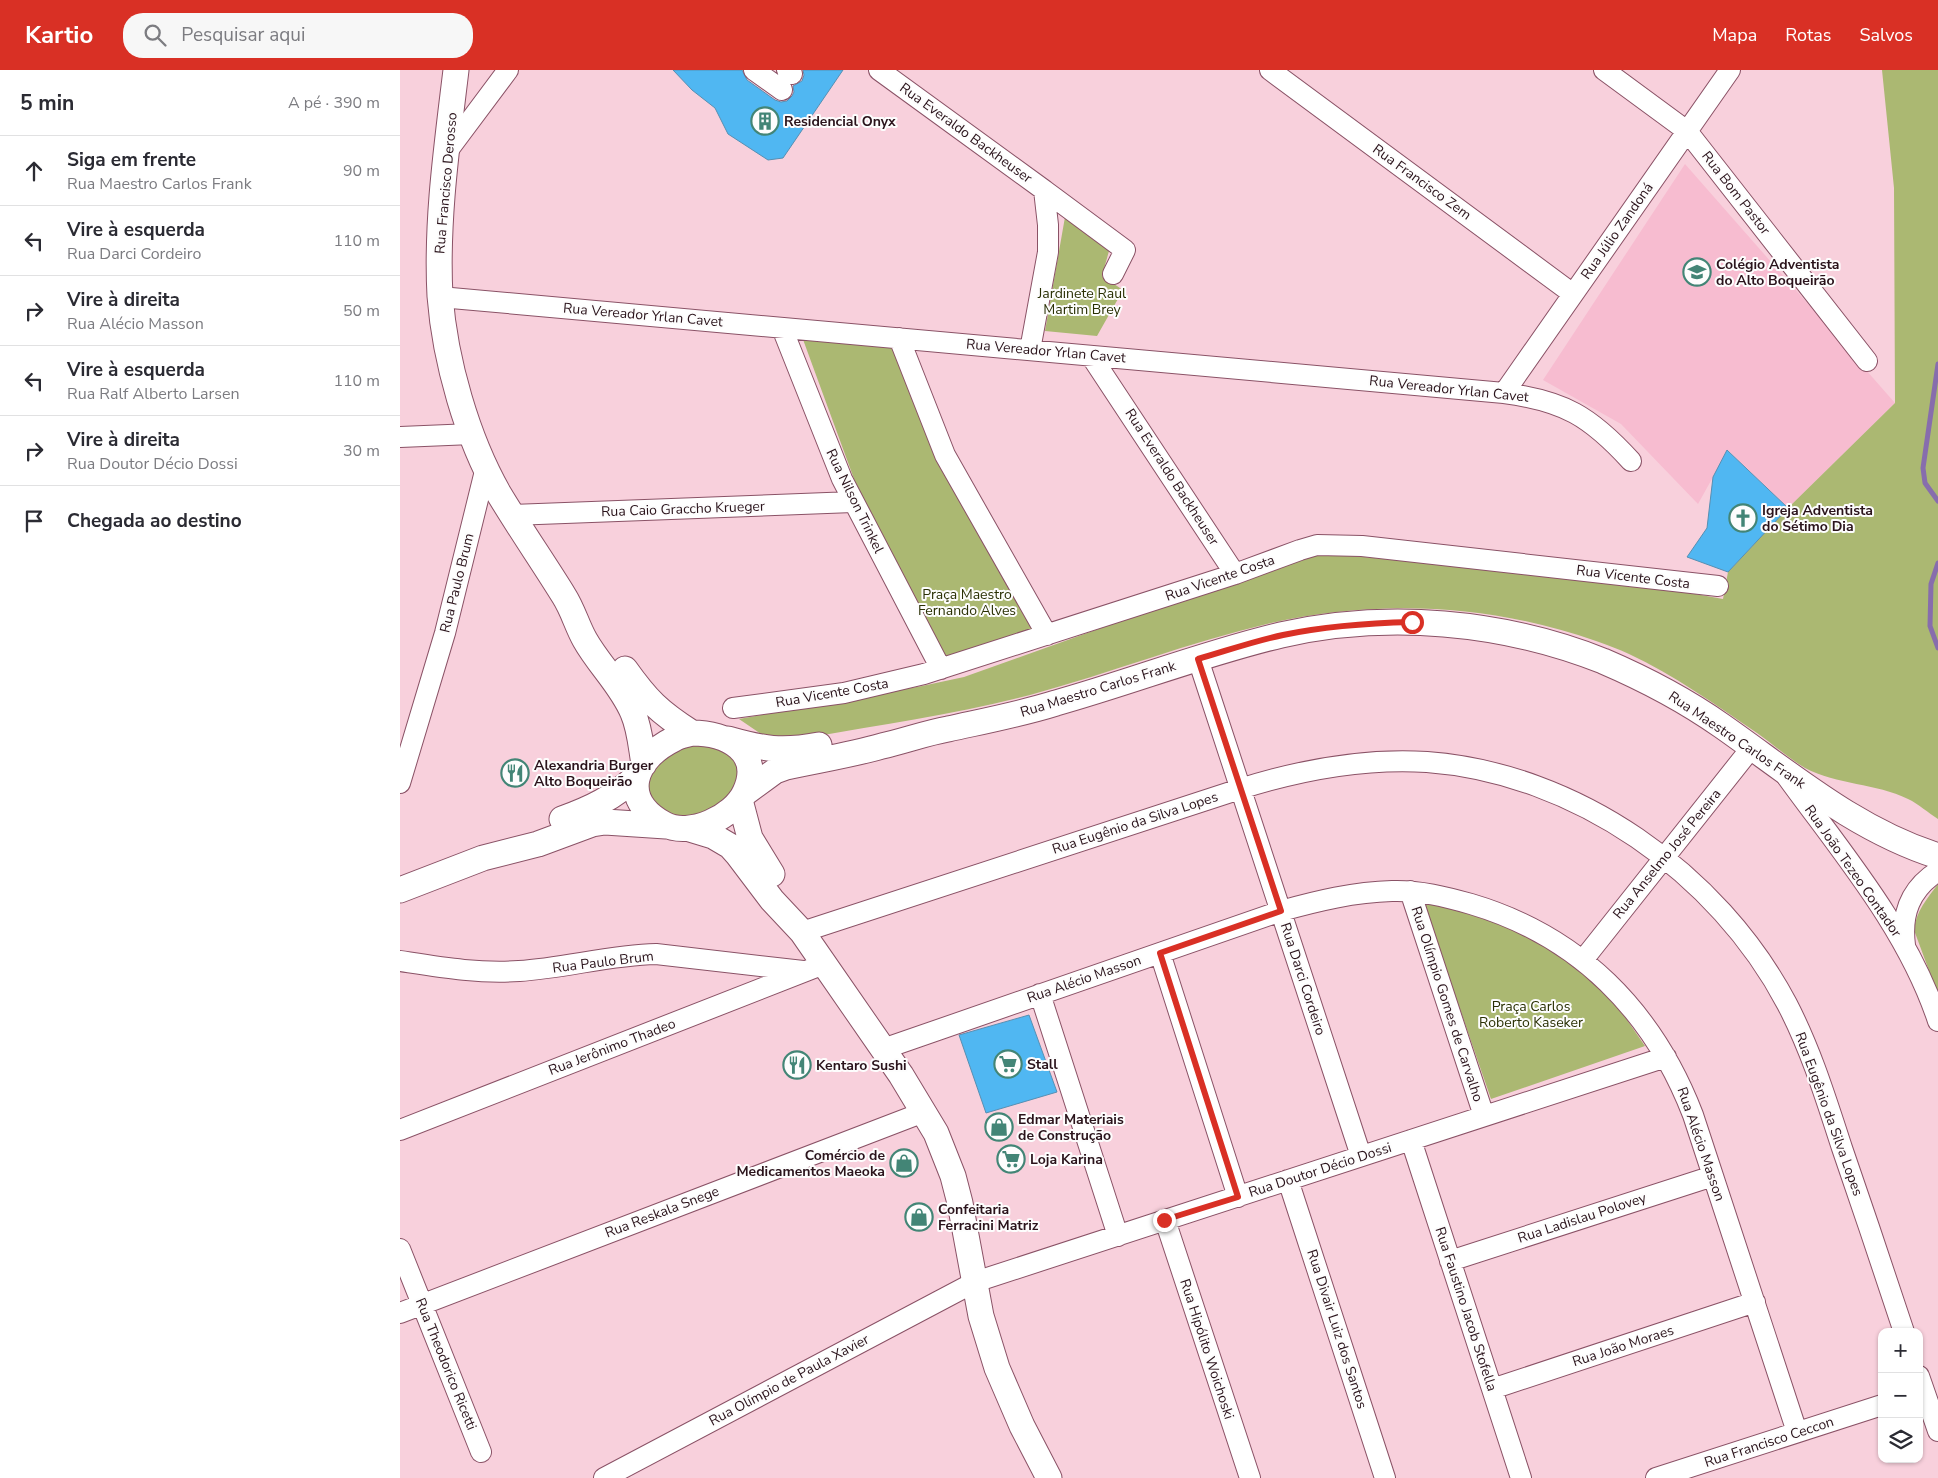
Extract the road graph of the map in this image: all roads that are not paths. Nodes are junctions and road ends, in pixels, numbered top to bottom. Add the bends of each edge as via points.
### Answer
1 (456, 70) edge
2 (508, 70) edge
3 (754, 70) edge
4 (879, 70) edge
5 (1270, 70) edge
6 (1604, 70) edge
7 (1730, 70) edge
8 (787, 78) edge
9 (1687, 131) junction
10 (446, 153) junction
11 (1044, 190) junction
12 (1113, 274) dead end
13 (1573, 294) junction
14 (440, 297) junction
15 (782, 328) junction
16 (899, 338) junction
17 (1030, 350) junction
18 (1092, 356) junction
19 (1867, 361) dead end
20 (1504, 393) junction
21 (472, 434) junction
22 (400, 438) edge
23 (1631, 461) dead end
24 (486, 467) junction
25 (853, 502) junction
26 (512, 515) junction
27 (1235, 574) junction
28 (1718, 586) dead end
29 (566, 598) junction
30 (1047, 635) junction
31 (1198, 659) junction
32 (941, 669) junction
33 (733, 708) dead end
34 (945, 729) junction
35 (692, 733) junction
36 (727, 739) junction
37 (1752, 747) junction
38 (640, 770) junction
39 (1782, 770) junction
40 (400, 783) edge
41 (1240, 789) junction
42 (742, 796) junction
43 (678, 827) junction
44 (1938, 856) edge
45 (1664, 857) junction
46 (483, 858) junction
47 (1938, 871) edge
48 (400, 890) edge
49 (1410, 891) junction
50 (1281, 911) junction
51 (802, 932) junction
52 (1905, 947) junction
53 (1160, 953) junction
54 (1583, 960) junction
55 (400, 961) edge
56 (814, 967) junction
57 (1040, 994) junction
58 (1938, 1022) edge
59 (883, 1049) junction
60 (1666, 1057) junction
61 (924, 1112) junction
62 (1484, 1116) junction
63 (400, 1130) edge
64 (1411, 1140) junction
65 (1361, 1156) junction
66 (1713, 1176) junction
67 (1288, 1180) junction
68 (1238, 1197) junction
69 (1164, 1220) junction
70 (1118, 1236) junction
71 (400, 1249) edge
72 (1450, 1261) junction
73 (975, 1282) junction
74 (1755, 1302) junction
75 (422, 1304) junction
76 (400, 1313) edge
77 (1903, 1328) edge
78 (1925, 1387) edge
79 (1492, 1389) junction
80 (1878, 1406) edge
81 (1938, 1431) edge
82 (1797, 1432) junction
83 (481, 1452) dead end
84 (604, 1478) edge
85 (1049, 1478) edge
86 (1250, 1478) edge
87 (1385, 1478) edge
88 (1522, 1478) edge
89 (1656, 1478) edge

1 - 10 main road, Rua Francisco Derosso
2 - 10 street
3 - 8 street
4 - 11 street, Rua Everaldo Backheuser
5 - 13 street, Rua Francisco Zem
6 - 9 street, Rua Bom Pastor
7 - 9 street, Rua Júlio Zandoná
9 - 13 street, Rua Júlio Zandoná
9 - 19 street, Rua Bom Pastor
10 - 14 main road, Rua Francisco Derosso via 440,228
11 - 12 street via 1125,250
11 - 17 street, Rua Everaldo Backheuser via 1048,252
13 - 20 street, Rua Júlio Zandoná
14 - 15 street, Rua Vereador Yrlan Cavet
14 - 21 main road, Rua Francisco Derosso via 456,385
15 - 16 street, Rua Vereador Yrlan Cavet
15 - 25 street, Rua Nilson Trinkel
16 - 17 street, Rua Vereador Yrlan Cavet
16 - 30 street via 946,455
17 - 18 street, Rua Vereador Yrlan Cavet
18 - 20 street, Rua Vereador Yrlan Cavet
18 - 27 street, Rua Everaldo Backheuser
20 - 23 street, Rua Vereador Yrlan Cavet via 1540,399 1584,418 1601,430
21 - 22 street
21 - 24 main road, Rua Francisco Derosso
24 - 26 main road, Rua Francisco Derosso
24 - 40 street, Rua Paulo Brum via 447,624
25 - 26 street, Rua Caio Graccho Krueger
25 - 32 street, Rua Nilson Trinkel
26 - 29 main road, Rua Francisco Derosso
27 - 28 street, Rua Vicente Costa via 1317,545 1337,544
27 - 30 street, Rua Vicente Costa
29 - 35 main road, Rua Francisco Derosso via 599,633 653,705
29 - 38 main road, Rua Francisco Derosso via 585,640 633,712 640,737
30 - 32 street, Rua Vicente Costa
31 - 34 main road, Rua Maestro Carlos Frank via 1056,704
31 - 37 main road, Rua Maestro Carlos Frank via 1283,635 1345,625 1412,622 1482,629 1557,646 1632,674 1687,703
31 - 41 street, Rua Darci Cordeiro
32 - 33 street, Rua Vicente Costa via 844,693
34 - 36 main road, Rua Maestro Carlos Frank via 876,735 784,750
34 - 42 main road, Rua Maestro Carlos Frank via 786,767 775,771
35 - 36 main road
35 - 38 main road via 656,750
36 - 42 main road via 741,749 749,762 750,779
37 - 39 main road, Rua Maestro Carlos Frank
37 - 45 street, Rua Anselmo José Pereira
38 - 43 main road via 635,788 638,801 649,814
38 - 46 main road via 607,800 532,830
39 - 44 main road, Rua Maestro Carlos Frank via 1859,822 1906,845
39 - 52 street, Rua João Tezeo Contador via 1859,876
41 - 45 street, Rua Eugênio da Silva Lopes via 1277,778 1347,766 1425,762 1460,766 1512,779 1571,801 1604,816
41 - 50 street, Rua Darci Cordeiro
41 - 51 street, Rua Eugênio da Silva Lopes
42 - 43 main road via 728,812 715,820
42 - 51 main road via 753,846 782,890
43 - 46 main road via 613,822 592,824 538,844
43 - 51 main road via 713,836 730,846
45 - 54 street, Rua Anselmo José Pereira
45 - 77 street, Rua Eugênio da Silva Lopes via 1750,945 1787,1004 1814,1064
46 - 48 main road
47 - 52 street, Rua João Tezeo Contador via 1924,883 1905,914
49 - 50 street, Rua Alécio Masson via 1353,895
49 - 54 street, Rua Alécio Masson via 1458,900 1508,917 1555,940
49 - 62 street, Rua Olímpio Gomes de Carvalho
50 - 53 street, Rua Alécio Masson
50 - 65 street, Rua Darci Cordeiro
51 - 56 main road
52 - 58 street, Rua João Tezeo Contador
53 - 57 street, Rua Alécio Masson
53 - 68 street
54 - 60 street, Rua Alécio Masson via 1620,996
55 - 56 street, Rua Paulo Brum via 465,970 517,971 656,954
56 - 59 main road
56 - 63 street, Rua Jerônimo Thadeo
57 - 59 street, Rua Alécio Masson
57 - 70 street
59 - 61 main road
60 - 62 street, Rua Doutor Décio Dossi
60 - 66 street, Rua Alécio Masson via 1686,1096
61 - 73 main road via 953,1176
61 - 75 street, Rua Reskala Snege
62 - 64 street, Rua Doutor Décio Dossi
64 - 65 street, Rua Doutor Décio Dossi
64 - 72 street, Rua Faustino Jacob Stofella
65 - 67 street, Rua Doutor Décio Dossi
66 - 72 street, Rua Ladislau Polovey
66 - 74 street, Rua Alécio Masson
67 - 68 street, Rua Doutor Décio Dossi
67 - 87 street, Rua Divair Luiz dos Santos
68 - 69 street, Rua Doutor Décio Dossi
69 - 70 street, Rua Doutor Décio Dossi
69 - 86 street, Rua Hipólito Woichoski
70 - 73 street, Rua Doutor Décio Dossi
71 - 75 street, Rua Theodorico Ricetti
72 - 79 street, Rua Faustino Jacob Stofella
73 - 84 street, Rua Olímpio de Paula Xavier
73 - 85 main road via 981,1316 997,1368
74 - 79 street, Rua João Moraes
74 - 82 street, Rua Alécio Masson
75 - 76 street, Rua Reskala Snege
75 - 83 street, Rua Theodorico Ricetti
78 - 81 street
79 - 88 street, Rua Faustino Jacob Stofella
80 - 82 street, Rua Francisco Ceccon
82 - 89 street, Rua Francisco Ceccon

